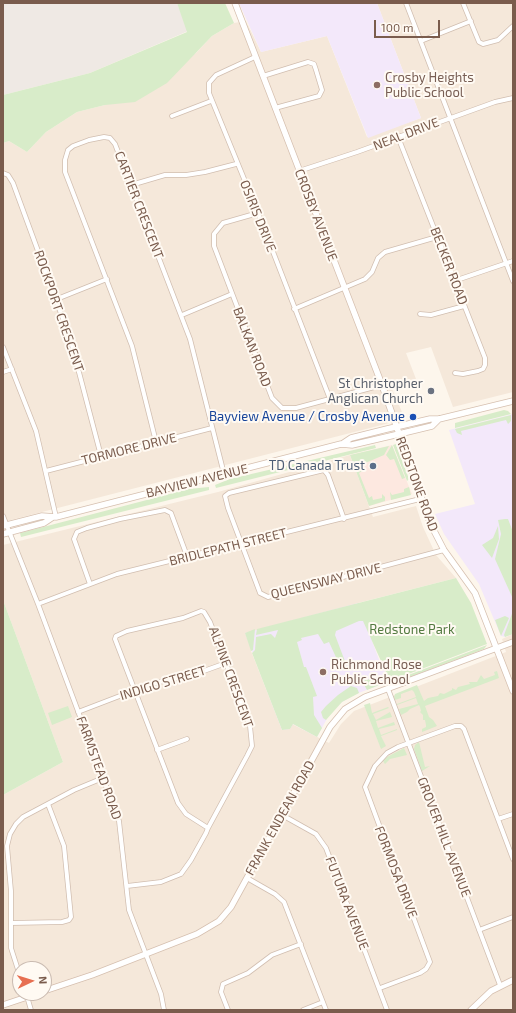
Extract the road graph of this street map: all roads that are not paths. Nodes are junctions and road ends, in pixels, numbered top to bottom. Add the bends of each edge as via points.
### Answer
1 (235, 3) edge
2 (406, 3) edge
3 (463, 3) edge
4 (471, 21) junction
5 (513, 26) edge
6 (421, 41) junction
7 (255, 57) junction
8 (263, 76) junction
9 (513, 98) edge
10 (211, 101) junction
11 (275, 108) junction
12 (172, 116) dead end
13 (450, 117) junction
14 (400, 136) junction
15 (236, 164) junction
16 (299, 171) junction
17 (3, 173) edge
18 (131, 185) junction
19 (258, 213) junction
20 (437, 237) junction
21 (513, 261) edge
22 (506, 264) junction
23 (107, 279) junction
24 (454, 281) junction
25 (513, 281) edge
26 (345, 288) junction
27 (232, 294) junction
28 (57, 299) junction
29 (464, 306) junction
30 (294, 309) junction
31 (420, 314) dead end
32 (182, 315) junction
33 (3, 347) edge
34 (12, 369) junction
35 (3, 372) edge
36 (455, 373) dead end
37 (382, 385) junction
38 (330, 399) junction
39 (513, 401) edge
40 (439, 420) junction
41 (396, 427) junction
42 (212, 428) junction
43 (399, 434) junction
44 (156, 442) junction
45 (341, 444) junction
46 (101, 456) junction
47 (46, 471) junction
48 (224, 474) junction
49 (420, 499) junction
50 (3, 516) edge
51 (54, 517) junction
52 (344, 519) junction
53 (5, 526) edge
54 (6, 533) edge
55 (242, 543) junction
56 (444, 550) junction
57 (187, 556) junction
58 (90, 584) junction
59 (38, 604) junction
60 (513, 642) edge
61 (497, 648) junction
62 (226, 663) junction
63 (388, 689) junction
64 (133, 690) junction
65 (513, 691) edge
66 (78, 712) junction
67 (187, 739) dead end
68 (409, 743) junction
69 (157, 750) junction
70 (103, 778) junction
71 (48, 804) junction
72 (513, 814) edge
73 (282, 815) junction
74 (498, 819) junction
75 (208, 828) junction
76 (513, 859) edge
77 (247, 878) junction
78 (127, 886) junction
79 (513, 917) edge
80 (12, 923) junction
81 (479, 930) junction
82 (301, 944) junction
83 (145, 954) junction
84 (15, 961) edge
85 (513, 980) edge
86 (500, 985) junction
87 (52, 988) edge
88 (380, 988) junction
89 (12, 1001) edge
90 (323, 1002) junction
91 (3, 1005) edge
92 (164, 1010) edge
93 (228, 1010) edge
94 (303, 1010) edge
95 (326, 1010) edge
96 (387, 1010) edge
97 (470, 1010) edge

1 - 7 street, CROSBY AVENUE
2 - 6 street
3 - 4 street
4 - 5 street via 479,42 483,44 498,40
4 - 6 street
6 - 13 street
7 - 8 street, CROSBY AVENUE
7 - 10 street, OSIRIS DRIVE via 216,75 208,88
8 - 11 street, CROSBY AVENUE
8 - 11 street via 308,62 314,64 322,90 319,96
9 - 13 street, NEAL DRIVE
10 - 12 street
10 - 15 street, OSIRIS DRIVE
11 - 16 street, CROSBY AVENUE
13 - 14 street, NEAL DRIVE
13 - 22 street
14 - 16 street, NEAL DRIVE
14 - 20 street, BECKER ROAD via 400,142
15 - 18 street via 186,175 165,175
15 - 19 street, OSIRIS DRIVE
16 - 26 street, CROSBY AVENUE
17 - 28 street, ROCKPORT CRESCENT via 8,175 13,184
18 - 23 street, CARTIER CRESCENT via 115,144 110,138 89,140 68,150 65,172
18 - 32 street, CARTIER CRESCENT
19 - 27 street, BALKAN ROAD via 223,223 214,234 214,246
19 - 30 street, OSIRIS DRIVE
20 - 24 street, BECKER ROAD
20 - 26 street via 385,252 378,258 370,275
21 - 22 street
22 - 24 street
22 - 25 street
23 - 28 street
23 - 44 street, CARTIER CRESCENT via 134,353
24 - 29 street, BECKER ROAD
26 - 30 street
26 - 37 street, CROSBY AVENUE
27 - 32 street
27 - 38 street, BALKAN ROAD via 269,392 276,403 282,408 296,408
28 - 46 street, ROCKPORT CRESCENT via 74,350
29 - 31 street via 431,315
29 - 36 street, BECKER ROAD via 486,362 478,372
30 - 38 street, OSIRIS DRIVE
32 - 42 street, CARTIER CRESCENT
33 - 34 street
34 - 35 street
34 - 47 street via 36,431
37 - 38 street, BALKAN ROAD
37 - 41 street, CROSBY AVENUE
39 - 40 street, BAYVIEW AVENUE
40 - 41 street, BAYVIEW AVENUE via 430,419
40 - 43 street, BAYVIEW AVENUE via 432,426
41 - 43 street, REDSTONE ROAD
41 - 45 street, BAYVIEW AVENUE via 351,438
42 - 44 street, TORMORE DRIVE
42 - 48 street, CARTIER CRESCENT
43 - 45 street, BAYVIEW AVENUE via 352,445
43 - 49 street, REDSTONE ROAD
44 - 46 street, TORMORE DRIVE
45 - 48 street, BAYVIEW AVENUE
46 - 47 street, TORMORE DRIVE
47 - 51 street
48 - 51 street, BAYVIEW AVENUE
49 - 52 street, BRIDLEPATH STREET
49 - 56 street, REDSTONE ROAD via 434,534
50 - 53 street, FARMSTEAD ROAD
51 - 53 street, BAYVIEW AVENUE via 42,516
51 - 54 street, BAYVIEW AVENUE via 44,524
52 - 55 street, BRIDLEPATH STREET
52 - 55 street via 326,472 316,470 226,495 226,504
53 - 54 street, FARMSTEAD ROAD
54 - 59 street, FARMSTEAD ROAD
55 - 56 street, QUEENSWAY DRIVE via 260,594 268,597
55 - 57 street, BRIDLEPATH STREET
56 - 61 street, REDSTONE ROAD via 475,593
57 - 58 street, BRIDLEPATH STREET via 117,574
57 - 58 street via 171,513 165,510 87,528 77,532 74,539
58 - 59 street, BRIDLEPATH STREET
59 - 66 street, FARMSTEAD ROAD
60 - 61 street, FRANK ENDEAN ROAD
61 - 63 street, FRANK ENDEAN ROAD
61 - 65 street, REDSTONE ROAD
62 - 64 street, INDIGO STREET
62 - 64 street, ALPINE CRESCENT via 210,622 201,611 183,618 127,631 116,636 116,642
62 - 75 street, ALPINE CRESCENT via 250,726 252,746
63 - 68 street, GROVER HILL AVENUE
63 - 73 street, FRANK ENDEAN ROAD via 358,700 339,714
64 - 66 street, INDIGO STREET
64 - 69 street, ALPINE CRESCENT
66 - 70 street, FARMSTEAD ROAD
67 - 69 street
68 - 74 street, FORMOSA DRIVE via 461,726
68 - 81 street, GROVER HILL AVENUE
68 - 88 street, FORMOSA DRIVE via 387,753 375,766 365,787 430,962 426,970
69 - 75 street, ALPINE CRESCENT via 178,803 186,814
70 - 71 street
70 - 78 street, FARMSTEAD ROAD via 119,821
71 - 80 street via 19,820 9,838 7,850
71 - 80 street via 64,846 71,917 62,922
72 - 74 street
73 - 77 street, FRANK ENDEAN ROAD
73 - 88 street, FUTURA AVENUE via 316,834 326,848
74 - 76 street
75 - 78 street, ALPINE CRESCENT via 181,874 161,882
77 - 82 street via 284,902
77 - 83 street, FRANK ENDEAN ROAD via 231,907 219,922 206,930
78 - 83 street, FARMSTEAD ROAD via 131,916
79 - 81 street
80 - 84 street via 11,948
81 - 86 street, GROVER HILL AVENUE
82 - 90 street
82 - 93 street via 272,955 248,973 223,984 221,992
83 - 87 street, FRANK ENDEAN ROAD
83 - 92 street, FARMSTEAD ROAD via 161,994
85 - 86 street
86 - 97 street via 487,993
88 - 96 street, FUTURA AVENUE
89 - 91 street
90 - 94 street
90 - 95 street

